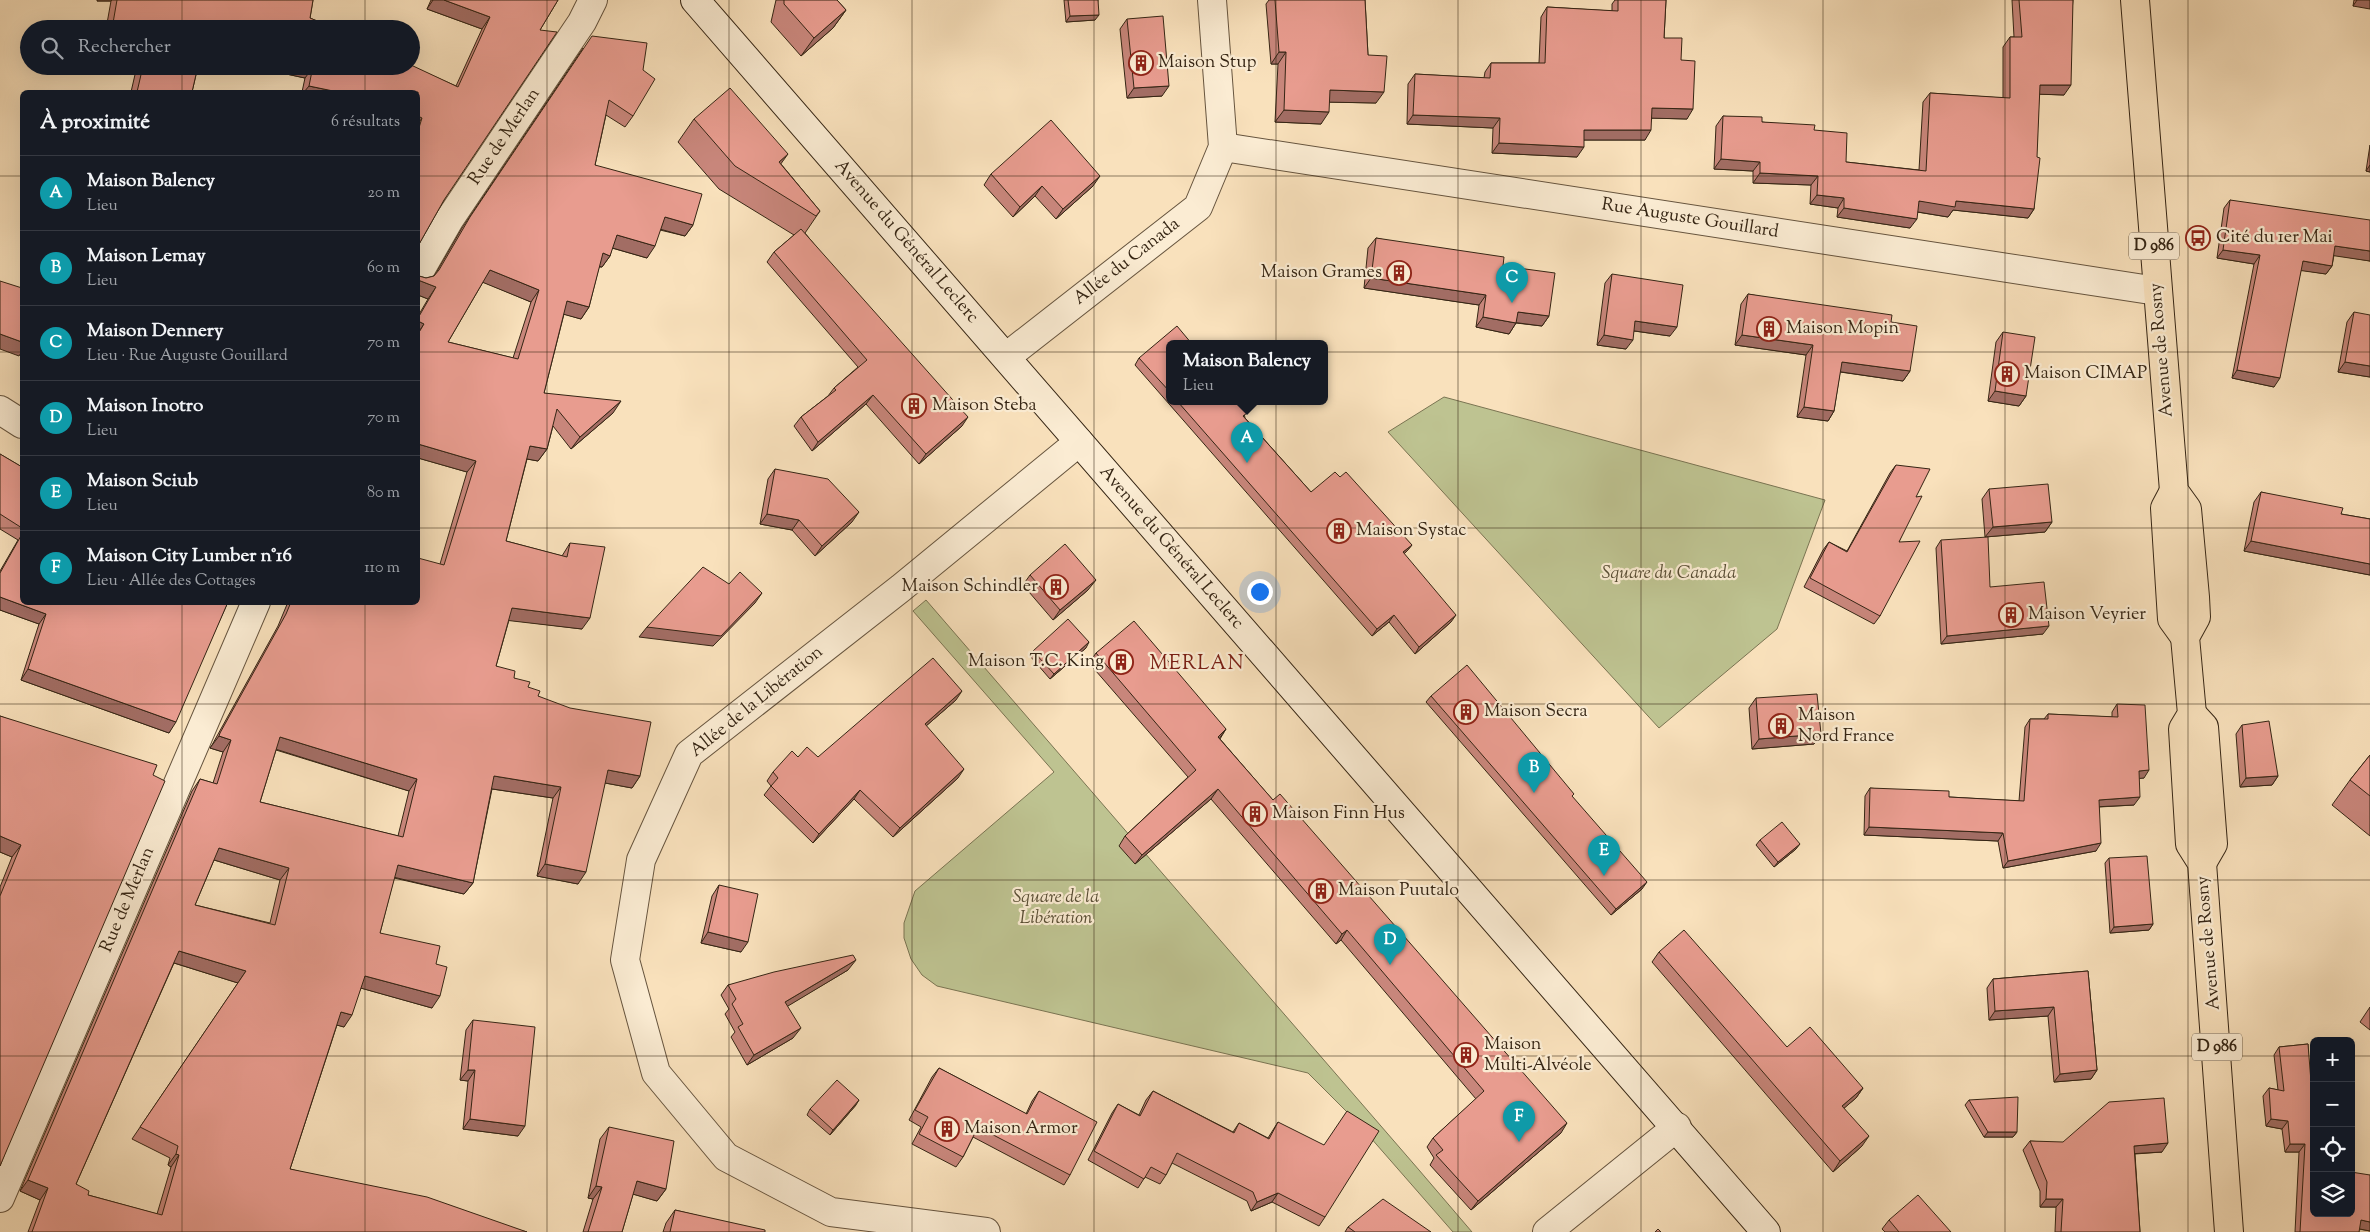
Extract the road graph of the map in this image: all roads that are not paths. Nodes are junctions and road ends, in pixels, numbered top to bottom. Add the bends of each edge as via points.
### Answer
1 (592, 0) edge
2 (696, 0) edge
3 (1212, 0) edge
4 (2135, 0) edge
5 (1223, 147) junction
6 (420, 271) edge
7 (2157, 291) junction
8 (1006, 357) junction
9 (0, 410) edge
10 (20, 423) edge
11 (1079, 442) junction
12 (255, 605) edge
13 (1676, 1127) junction
14 (0, 1198) edge
15 (986, 1232) edge
16 (1547, 1232) edge
17 (1766, 1232) edge
18 (2229, 1232) edge

1 - 6 street, Rue de Merlan via 582,22 449,220
2 - 8 street, Avenue du Général Leclerc
3 - 5 street
4 - 7 main road, Avenue de Rosny / D 986
5 - 7 street, Rue Auguste Gouillard
5 - 8 street, Allée du Canada via 1198,207
7 - 18 main road, Avenue de Rosny / D 986 via 2174,491 2165,508 2172,620 2186,637 2192,714 2183,729 2184,770 2190,844 2202,863
8 - 11 street, Avenue du Général Leclerc
9 - 10 street
11 - 13 street, Avenue du Général Leclerc
11 - 15 street, Allée de la Libération via 689,754 641,860 625,960 656,1073 726,1157 831,1212
12 - 14 street, Rue de Merlan
13 - 16 street
13 - 17 street, Avenue du Général Leclerc

